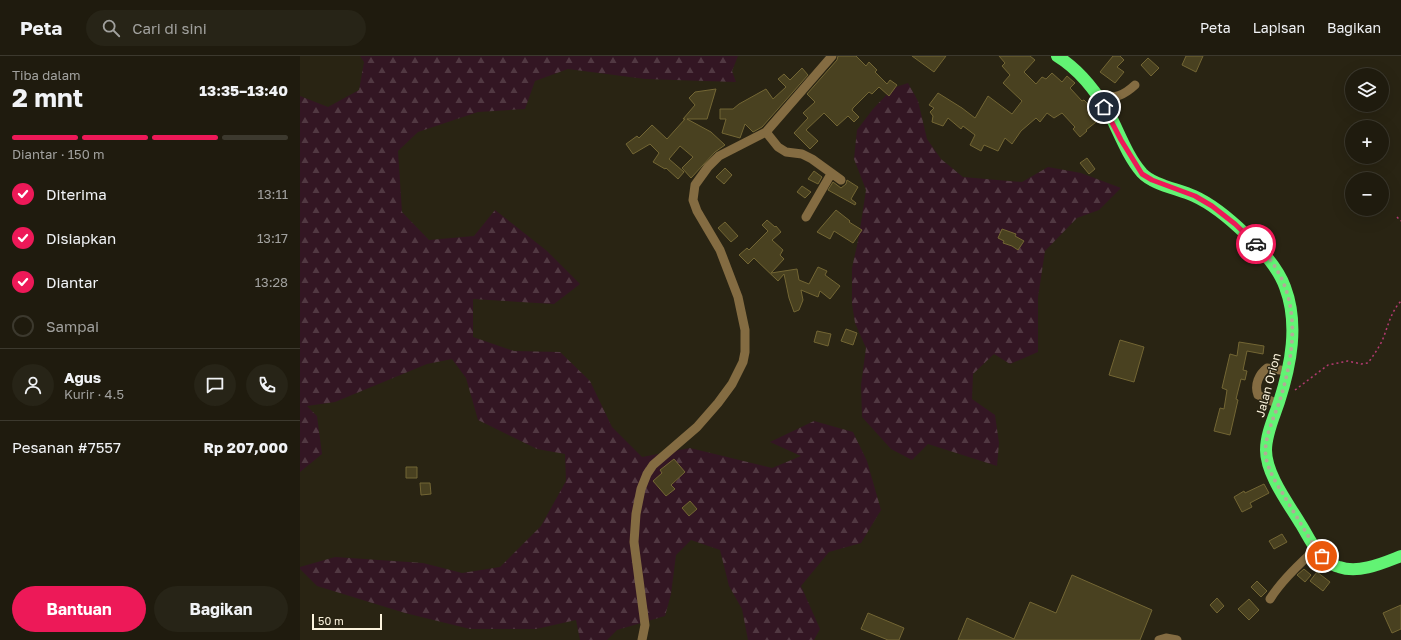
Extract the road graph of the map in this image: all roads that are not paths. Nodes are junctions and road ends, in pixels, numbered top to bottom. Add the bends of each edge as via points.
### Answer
1 (832, 56) edge
2 (1057, 56) edge
3 (1135, 85) dead end
4 (1099, 98) junction
5 (766, 132) junction
6 (831, 174) junction
7 (841, 180) dead end
8 (806, 217) dead end
9 (1287, 371) junction
10 (1278, 403) junction
11 (1316, 549) junction
12 (1401, 556) edge
13 (1270, 599) dead end
14 (642, 640) edge
15 (1159, 640) edge
16 (1177, 640) edge

1 - 5 street
2 - 4 highway, Jalan Orion via 1079,74
3 - 4 street via 1116,97
4 - 9 highway, Jalan Orion via 1142,174 1195,196 1212,206 1262,250 1278,270 1286,287 1293,324 1291,357
5 - 6 street via 778,147 786,152 802,154 812,159
5 - 14 street via 719,156 708,166 695,185 693,200 697,211 720,250 738,297 745,330 745,352 732,384 718,403 697,427 652,466 641,489 634,542 645,626
6 - 7 street
6 - 8 street
9 - 10 highway, Jalan Orion
9 - 10 street via 1267,368 1262,372 1256,388 1258,395
10 - 11 highway, Jalan Orion via 1268,437 1266,459 1275,480
11 - 12 highway, Jalan Orion via 1332,565 1354,570 1382,564
11 - 13 street via 1295,568
15 - 16 street

